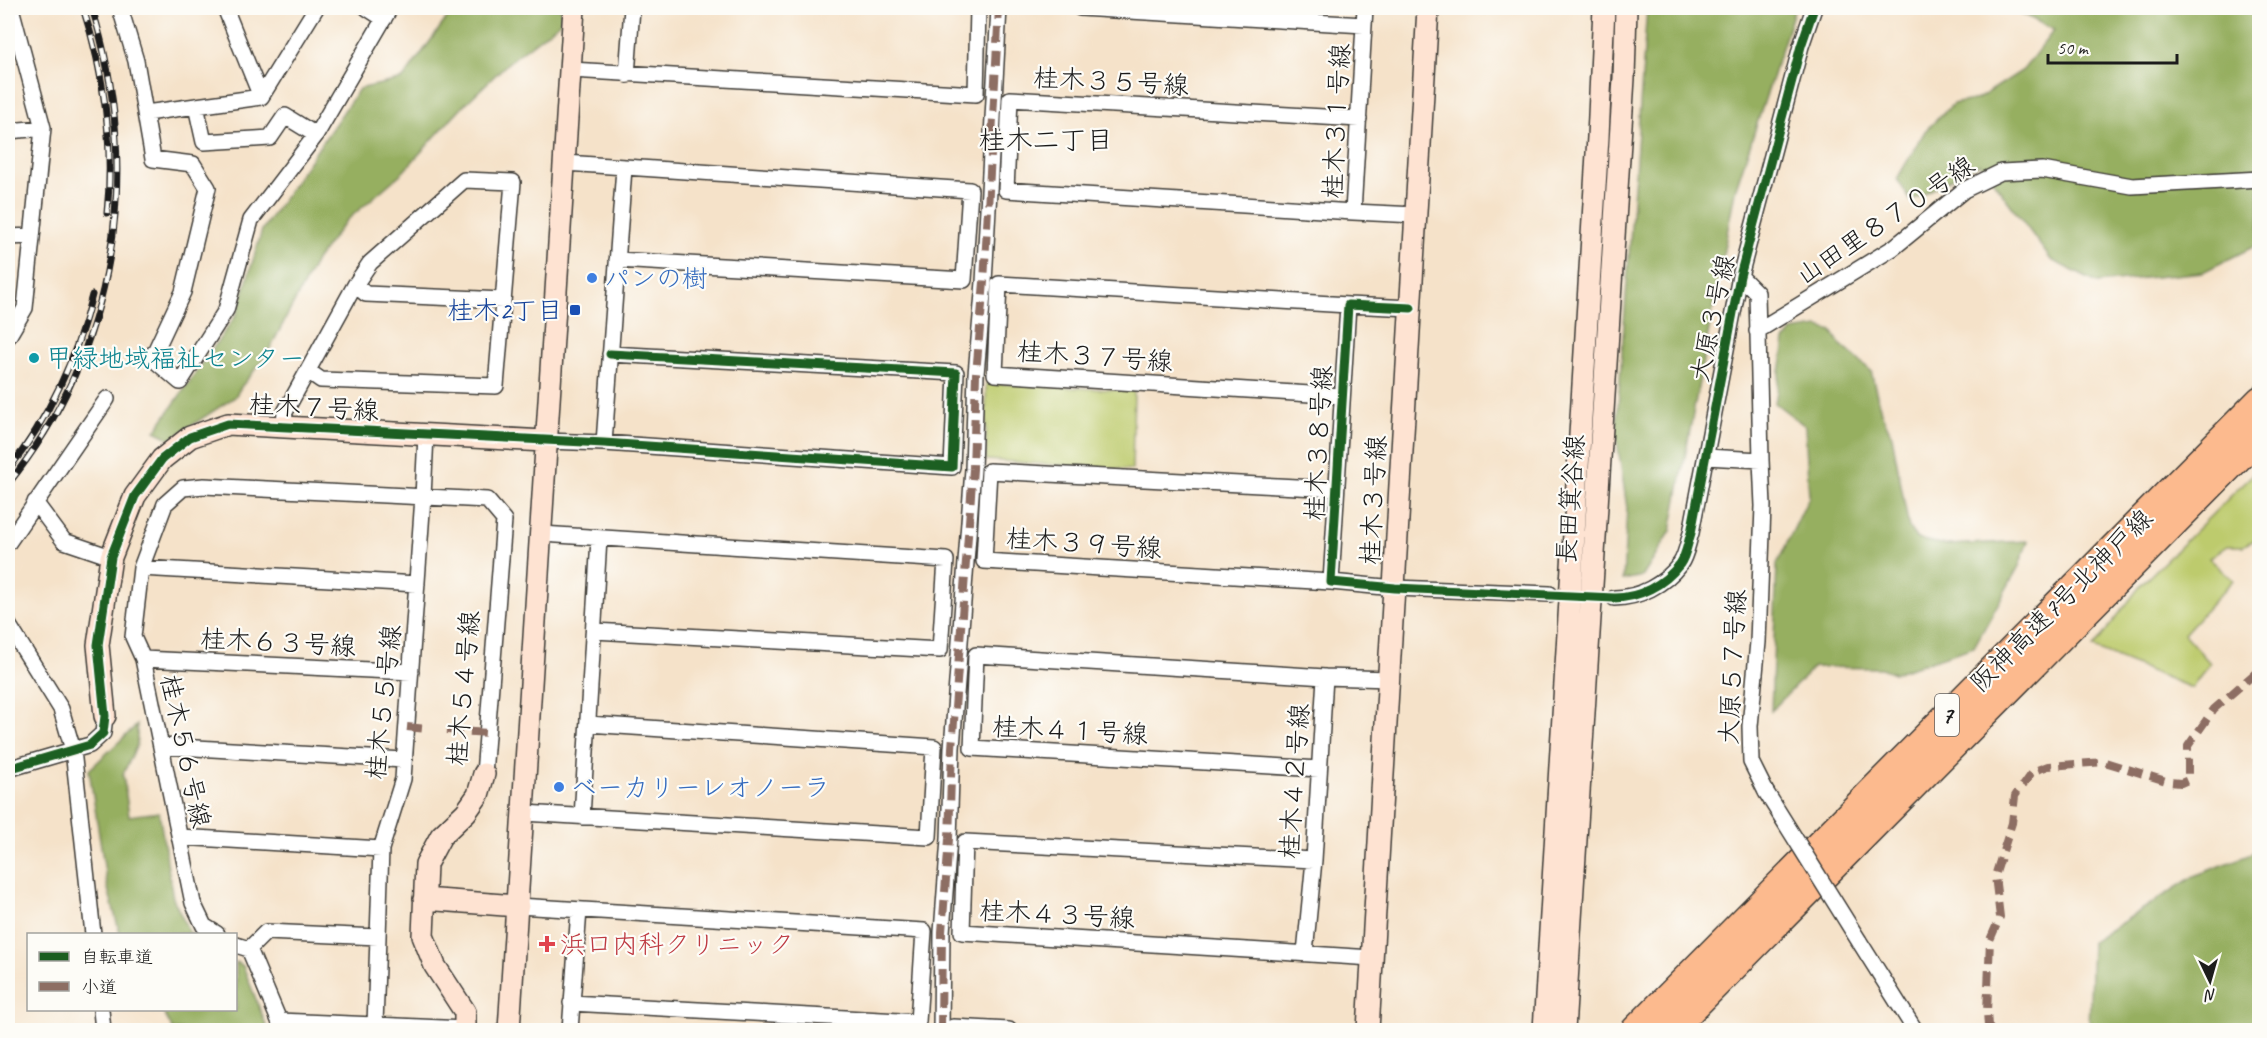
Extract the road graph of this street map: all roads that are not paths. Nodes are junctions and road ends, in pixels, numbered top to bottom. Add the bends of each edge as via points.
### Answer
1 (11, 8) edge
2 (120, 8) edge
3 (225, 8) edge
4 (316, 8) edge
5 (367, 8) edge
6 (574, 8) edge
7 (632, 8) edge
8 (978, 8) edge
9 (999, 8) edge
10 (1080, 8) edge
11 (1365, 8) edge
12 (1428, 8) edge
13 (1604, 8) edge
14 (1626, 8) edge
15 (1814, 8) edge
16 (387, 13) edge
17 (1364, 25) junction
18 (571, 70) junction
19 (627, 75) junction
20 (261, 97) junction
21 (196, 106) junction
22 (146, 113) junction
23 (1359, 119) junction
24 (43, 128) junction
25 (8, 131) edge
26 (316, 135) junction
27 (565, 163) junction
28 (624, 168) junction
29 (2259, 179) edge
30 (1353, 212) junction
31 (1416, 215) junction
32 (32, 236) junction
33 (8, 237) edge
34 (617, 260) junction
35 (1740, 276) junction
36 (355, 285) junction
37 (503, 300) junction
38 (1348, 305) junction
39 (1411, 308) junction
40 (1757, 331) junction
41 (8, 337) edge
42 (610, 354) junction
43 (308, 371) junction
44 (1342, 396) junction
45 (107, 399) dead end
46 (2259, 400) edge
47 (284, 425) junction
48 (426, 435) junction
49 (2259, 436) edge
50 (545, 441) junction
51 (604, 443) junction
52 (1706, 457) junction
53 (1761, 460) junction
54 (1336, 489) junction
55 (423, 497) junction
56 (36, 502) junction
57 (542, 534) junction
58 (598, 539) junction
59 (8, 543) edge
60 (111, 557) junction
61 (141, 568) junction
62 (1331, 582) junction
63 (417, 584) junction
64 (1395, 588) junction
65 (1550, 594) dead end
66 (1614, 598) dead end
67 (8, 624) edge
68 (594, 631) junction
69 (142, 659) junction
70 (411, 672) junction
71 (1325, 677) junction
72 (1390, 679) junction
73 (105, 716) joint
74 (588, 724) junction
75 (161, 746) junction
76 (73, 750) junction
77 (404, 760) junction
78 (8, 769) edge
79 (1319, 769) junction
80 (484, 774) joint
81 (524, 813) junction
82 (582, 817) junction
83 (180, 837) junction
84 (381, 849) junction
85 (1314, 860) junction
86 (424, 899) junction
87 (518, 906) junction
88 (579, 910) junction
89 (93, 933) edge
90 (215, 933) edge
91 (378, 937) junction
92 (242, 947) edge
93 (1305, 953) junction
94 (1372, 958) junction
95 (571, 1003) junction
96 (101, 1011) edge
97 (375, 1025) junction
98 (281, 1026) edge
99 (103, 1030) edge
100 (465, 1030) edge
101 (509, 1030) edge
102 (570, 1030) edge
103 (941, 1030) edge
104 (953, 1030) edge
105 (1009, 1030) edge
106 (1368, 1030) edge
107 (1544, 1030) edge
108 (1564, 1030) edge
109 (1635, 1030) edge
110 (1671, 1030) edge
111 (1914, 1030) edge

1 - 24 street
2 - 22 street
3 - 20 street
4 - 20 street
5 - 16 street
6 - 18 street
7 - 19 street
8 - 19 street via 976,94
9 - 103 street via 973,469 952,748
10 - 17 street
11 - 17 street, 桂木３１号線
12 - 31 street, 桂木３号線
13 - 107 street, 長田箕谷線
14 - 108 street, 長田箕谷線
15 - 35 street, 大原３号線
16 - 26 street
17 - 23 street, 桂木３１号線
18 - 19 street
18 - 27 street
20 - 21 street
21 - 22 street
21 - 26 street via 204,142 270,138 285,116
22 - 26 street via 153,159 193,164 207,188 183,292 152,358 180,382 226,310 251,220
23 - 30 street, 桂木３１号線
23 - 30 street, 桂木３５号線 via 1010,99 1006,190
24 - 25 street
24 - 32 street
27 - 28 street
27 - 50 street
28 - 34 street
28 - 34 street via 970,190 963,280
29 - 40 street, 山田里８７０号線 via 2132,186 2042,170 2001,172 1964,190 1893,248
30 - 31 street, 桂木３１号線
31 - 39 street, 桂木３号線
32 - 33 street
32 - 41 street via 25,308
34 - 42 street
35 - 40 street, 大原５７号線 via 1757,293
35 - 52 street, 大原３号線
36 - 37 street via 366,294
36 - 37 street via 370,262 464,180 513,182
36 - 43 street
37 - 43 street via 496,386 321,380
38 - 39 street
38 - 44 street, 桂木３８号線
38 - 44 street, 桂木３７号線 via 999,284 995,374
39 - 64 street, 桂木３号線
40 - 53 street, 大原５７号線
42 - 51 street
42 - 51 street via 956,373 952,467
43 - 47 street via 285,412
44 - 54 street, 桂木３８号線
45 - 56 street
46 - 109 highway, 阪神高速7号北神戸線 / 7
47 - 48 street, 桂木７号線
47 - 60 street, 桂木７号線 via 228,424 190,437 162,459 135,496
48 - 50 street, 桂木７号線
48 - 55 street, 桂木５５号線
49 - 110 highway, 阪神高速7号北神戸線 / 7
50 - 51 street
50 - 57 street
52 - 53 street
52 - 66 street, 大原３号線 via 1681,563 1655,587 1629,598
53 - 111 street, 大原５７号線, bridge via 1758,642 1750,726 1751,762
54 - 62 street, 桂木３８号線
54 - 62 street, 桂木３９号線 via 989,471 984,561
55 - 61 street, 桂木５６号線 via 183,488 165,504
55 - 63 street, 桂木５５号線
55 - 80 street, 桂木５４号線 via 487,500 504,520
56 - 59 street
56 - 60 street via 64,541
57 - 58 street
57 - 81 street
58 - 68 street
58 - 68 street via 945,560 940,650
60 - 73 street, 桂木７号線 via 98,645
61 - 63 street
61 - 69 street, 桂木５６号線 via 133,637
62 - 64 street
63 - 70 street, 桂木５５号線
64 - 65 street
64 - 72 street, 桂木３号線
67 - 76 street via 62,709
68 - 74 street
69 - 70 street, 桂木６３号線
69 - 75 street, 桂木５６号線
70 - 77 street, 桂木５５号線
71 - 72 street, 桂木４２号線
71 - 79 street, 桂木４２号線
71 - 79 street, 桂木４１号線 via 976,655 972,748
72 - 94 street, 桂木３号線
73 - 76 street, 桂木７号線 via 103,733 90,745
74 - 82 street
74 - 82 street via 934,747 929,837
75 - 77 street
75 - 83 street, 桂木５６号線
76 - 78 street
76 - 89 street
77 - 84 street, 桂木５５号線 via 403,779
79 - 85 street, 桂木４２号線
80 - 86 street, 桂木５４号線 via 466,812 433,848 426,864
81 - 82 street
81 - 87 street
83 - 84 street
83 - 90 street, 桂木５６号線 via 193,903 204,926
84 - 91 street, 桂木５５号線
85 - 93 street, 桂木４２号線
85 - 93 street, 桂木４３号線 via 965,842 962,932
86 - 87 street
86 - 100 street, 桂木５４号線 via 423,936 435,966 465,1012
87 - 88 street
87 - 101 street
88 - 95 street
88 - 95 street via 924,932 918,1022
91 - 92 street via 266,932
91 - 97 street, 桂木５５号線
92 - 98 street
93 - 94 street, 桂木４３号線
94 - 106 street, 桂木３号線
95 - 102 street
96 - 99 street
97 - 98 street
97 - 100 street
104 - 105 street

